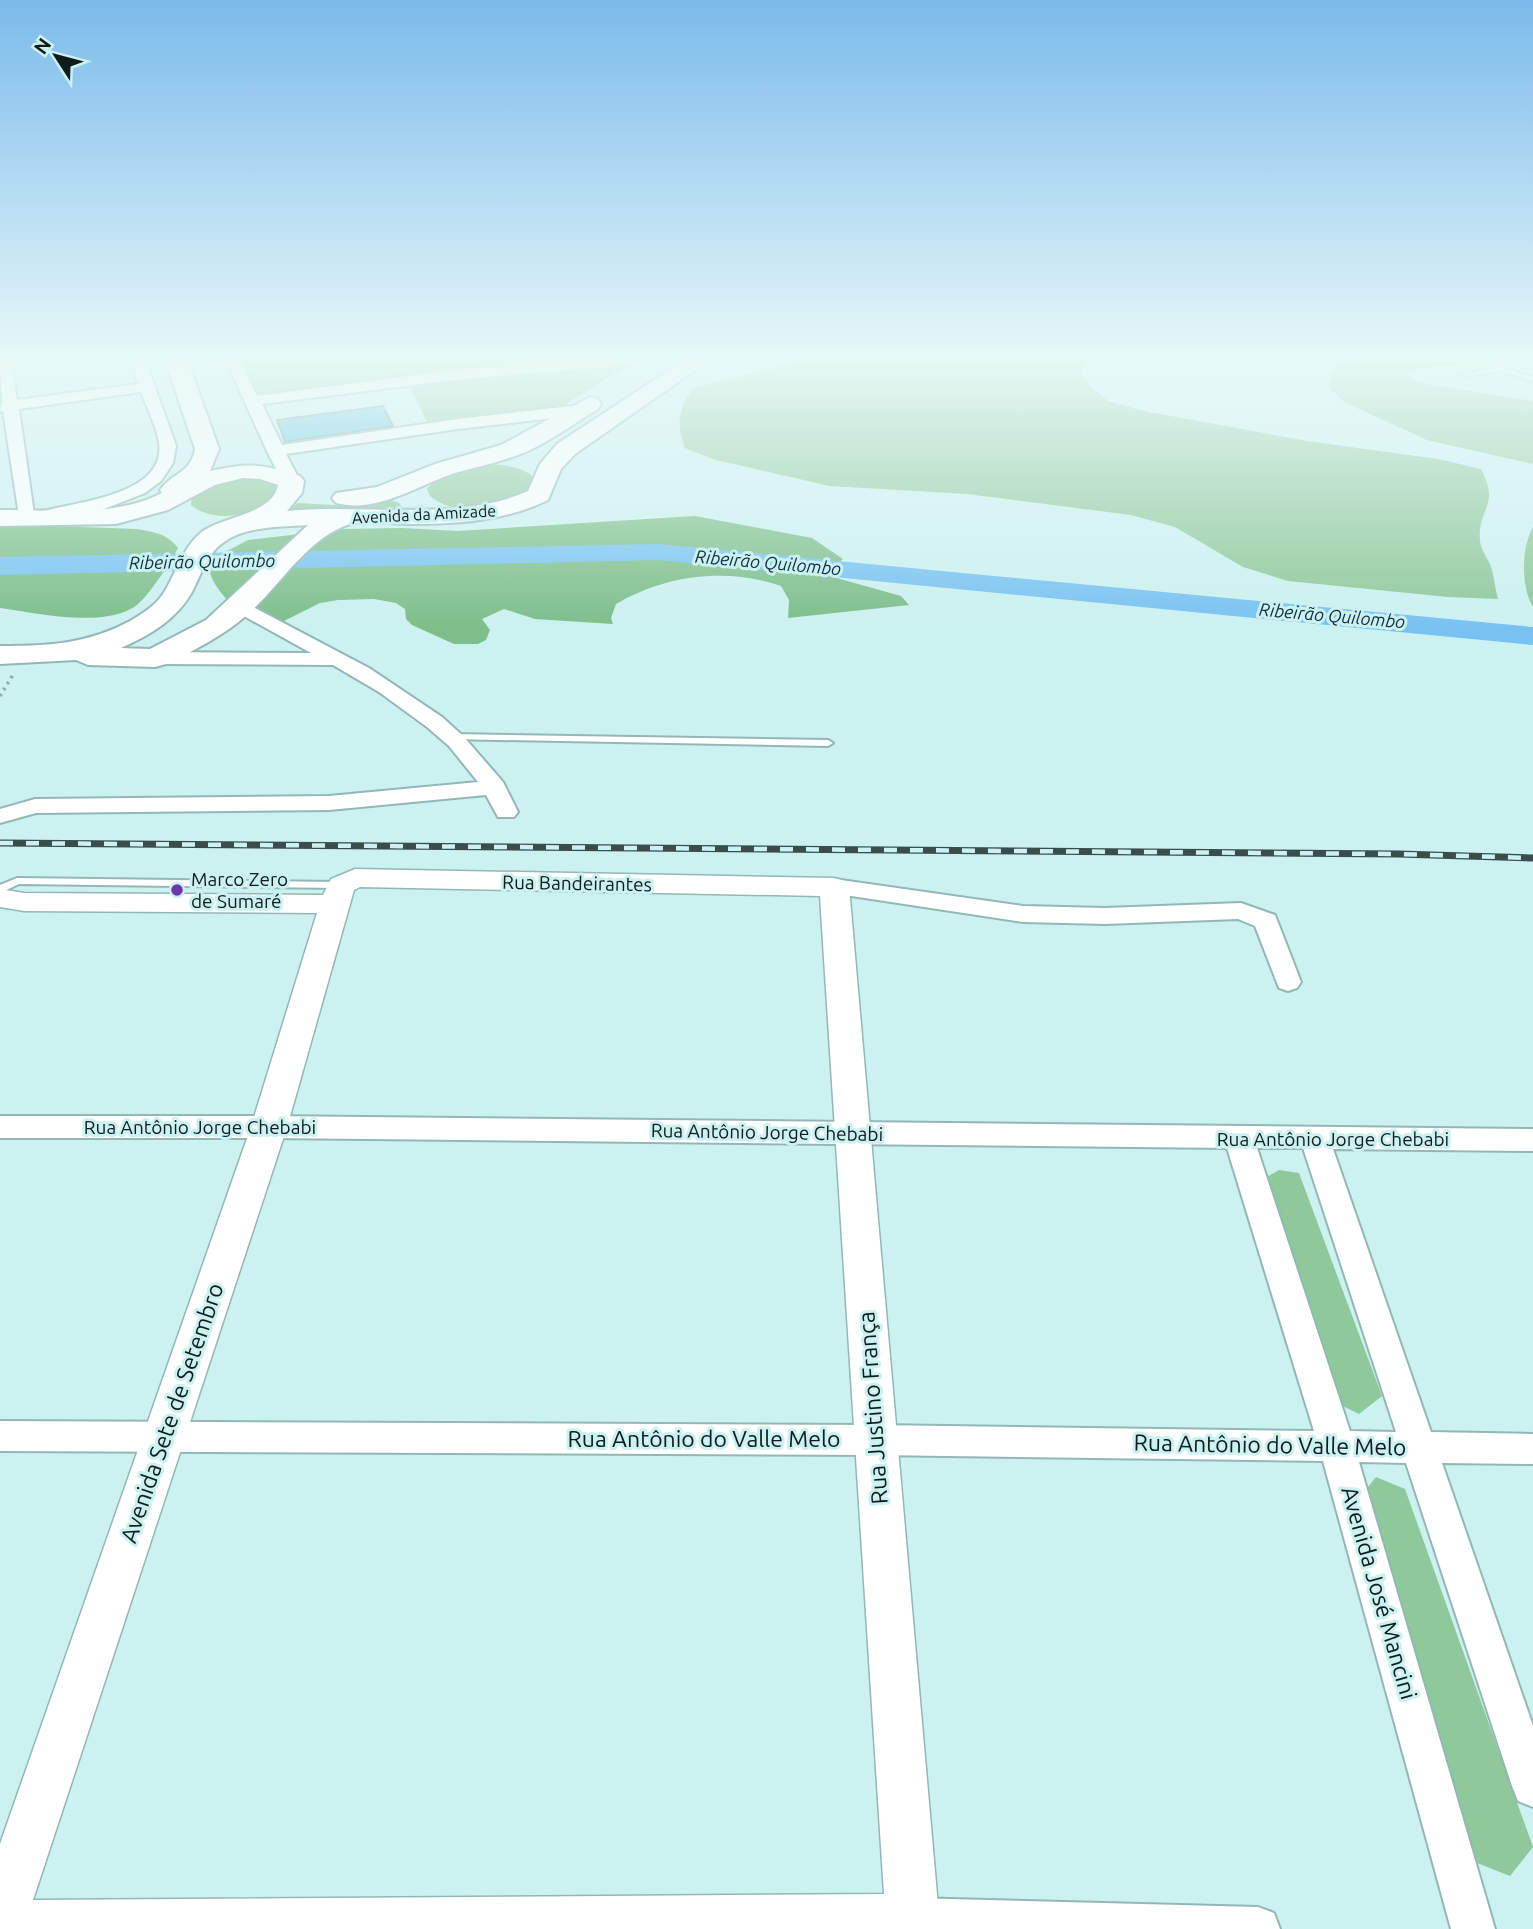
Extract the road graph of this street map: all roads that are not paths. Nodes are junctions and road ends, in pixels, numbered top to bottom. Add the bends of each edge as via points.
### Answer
1 (16, 449) edge
2 (168, 449) edge
3 (207, 449) edge
4 (235, 449) edge
5 (272, 449) edge
6 (359, 449) edge
7 (509, 449) edge
8 (566, 449) edge
9 (480, 460) junction
10 (281, 469) junction
11 (430, 475) junction
12 (544, 477) junction
13 (462, 515) junction
14 (0, 518) edge
15 (31, 518) junction
16 (63, 518) junction
17 (342, 519) junction
18 (197, 541) junction
19 (245, 609) junction
20 (0, 655) edge
21 (54, 655) junction
22 (207, 657) junction
23 (155, 658) junction
24 (337, 659) junction
25 (453, 737) junction
26 (828, 743) dead end
27 (495, 786) junction
28 (506, 812) dead end
29 (0, 816) edge
30 (834, 887) junction
31 (0, 889) edge
32 (0, 898) edge
33 (337, 903) junction
34 (0, 923) edge
35 (1288, 982) dead end
36 (0, 1127) edge
37 (269, 1127) junction
38 (853, 1133) junction
39 (1239, 1139) junction
40 (1315, 1139) junction
41 (1533, 1140) edge
42 (0, 1436) edge
43 (163, 1437) junction
44 (874, 1440) junction
45 (1338, 1447) junction
46 (1420, 1447) junction
47 (1533, 1449) edge
48 (1533, 1786) edge
49 (0, 1920) edge
50 (912, 1924) edge
51 (0, 1927) edge
52 (1258, 1929) edge
53 (1473, 1929) edge

1 - 15 street
2 - 15 street via 166,465 133,492 102,504
3 - 16 main road via 206,460 184,485 168,493 110,512
4 - 10 main road via 247,460
5 - 10 street
6 - 10 street
7 - 9 main road, Avenida da Amizade
8 - 12 main road, Avenida da Amizade
9 - 11 main road, Avenida da Amizade
9 - 12 main road via 528,465
10 - 11 main road, Avenida da Amizade via 310,493 350,498 382,494
10 - 16 main road via 223,475 145,509 101,518
10 - 18 main road via 291,489 287,498 275,508
11 - 13 main road via 418,492 423,501
12 - 13 main road, Avenida da Amizade via 539,495 520,505
13 - 17 main road, Avenida da Amizade
14 - 15 main road
15 - 16 main road
15 - 18 main road via 97,523
17 - 18 main road, Avenida da Amizade via 261,522
17 - 19 main road, Avenida da Amizade via 303,542
18 - 21 main road via 170,604 133,632 90,650
19 - 22 street via 254,626 251,637 229,652
19 - 23 main road, Avenida da Amizade
19 - 24 street
20 - 21 main road
21 - 23 main road, Avenida da Amizade
22 - 23 street
22 - 24 street
24 - 25 street via 372,678
25 - 26 lane
25 - 27 street
27 - 28 street
27 - 29 street via 329,803 35,806
30 - 33 street, Rua Bandeirantes via 355,878
30 - 35 street via 878,889 1025,914 1241,912 1266,921
30 - 38 street, Rua Justino França
31 - 33 lane via 17,881
32 - 33 street via 24,902
33 - 34 street
33 - 37 street, Avenida Sete de Setembro
36 - 37 street, Rua Antônio Jorge Chebabi
37 - 38 street, Rua Antônio Jorge Chebabi
37 - 43 street, Avenida Sete de Setembro
38 - 39 street, Rua Antônio Jorge Chebabi
38 - 44 street, Rua Justino França
39 - 40 street, Rua Antônio Jorge Chebabi
39 - 45 street, Avenida José Mancini
40 - 41 street, Rua Antônio Jorge Chebabi
40 - 46 street
42 - 43 street, Rua Antônio do Valle Melo
43 - 44 street, Rua Antônio do Valle Melo
43 - 49 street, Avenida Sete de Setembro
44 - 45 street, Rua Antônio do Valle Melo
44 - 50 street, Rua Justino França
45 - 46 street, Rua Antônio do Valle Melo
45 - 53 street, Avenida José Mancini
46 - 47 street, Rua Antônio do Valle Melo
46 - 48 street
50 - 51 street
50 - 52 street

